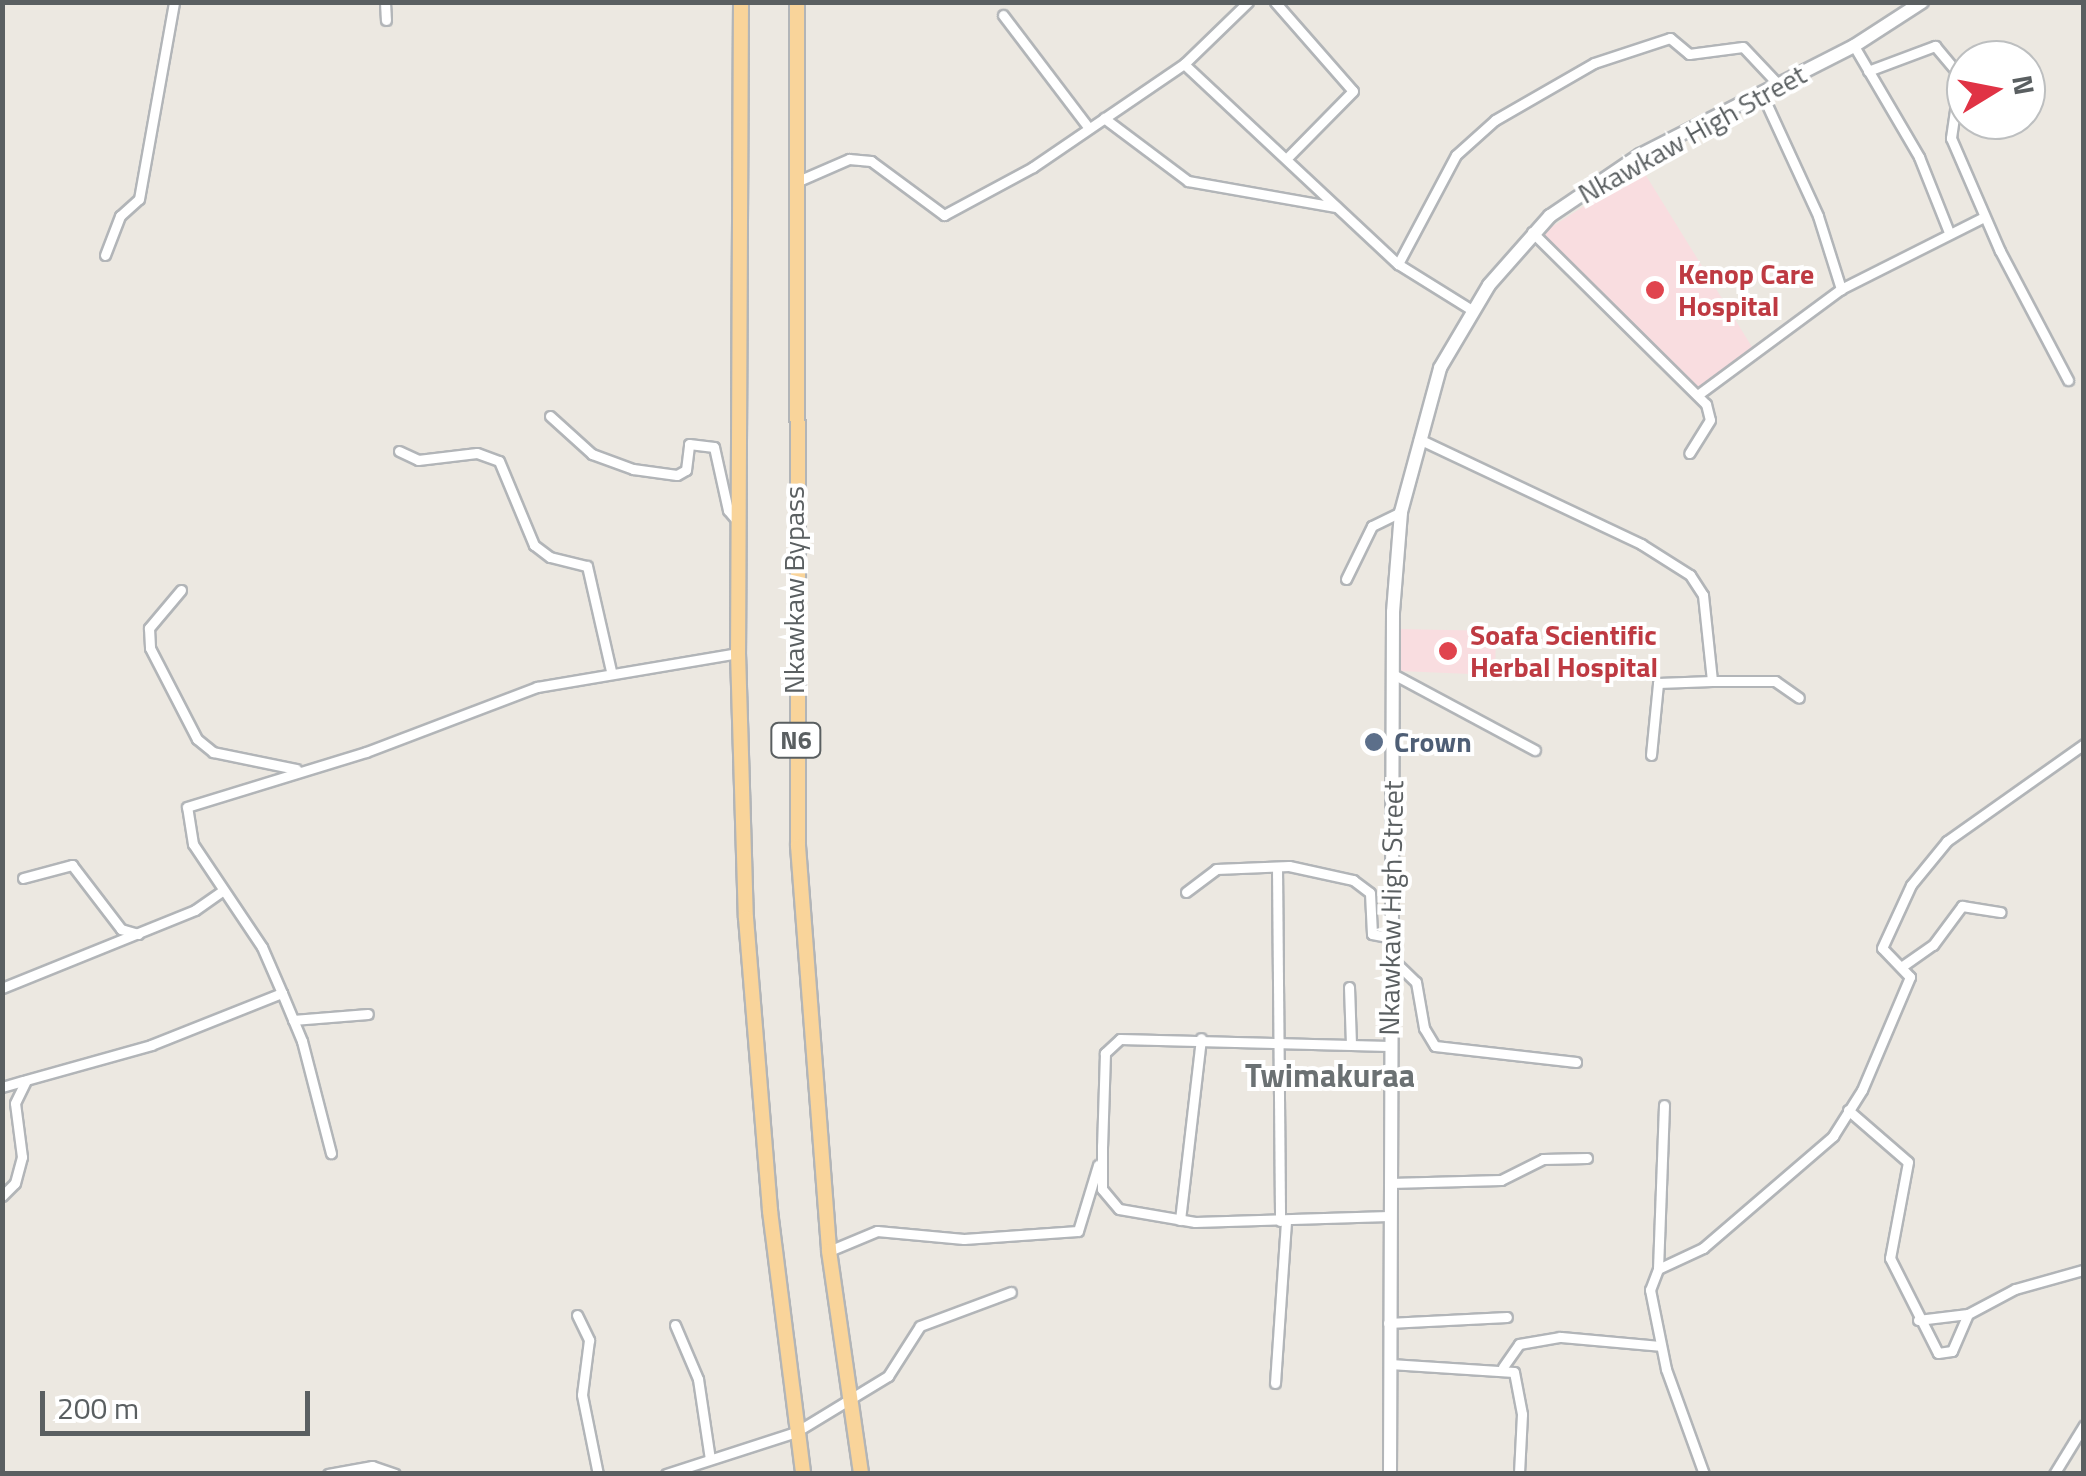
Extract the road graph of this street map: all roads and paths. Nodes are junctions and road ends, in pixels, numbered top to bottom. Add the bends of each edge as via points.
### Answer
1 (174, 2) edge
2 (384, 2) edge
3 (741, 2) edge
4 (796, 2) edge
5 (1248, 2) edge
6 (1275, 2) edge
7 (1922, 2) edge
8 (1003, 15) dead end
9 (386, 20) dead end
10 (1854, 46) junction
11 (1184, 64) junction
12 (1868, 71) junction
13 (1778, 84) junction
14 (1762, 94) junction
15 (1104, 118) junction
16 (1088, 127) junction
17 (1289, 156) junction
18 (796, 182) junction
19 (1336, 207) junction
20 (1984, 217) junction
21 (1948, 230) junction
22 (1532, 232) junction
23 (105, 254) dead end
24 (1398, 264) junction
25 (1842, 289) junction
26 (1472, 310) junction
27 (2068, 380) dead end
28 (1699, 394) junction
29 (550, 416) dead end
30 (1418, 438) junction
31 (398, 451) dead end
32 (1689, 454) dead end
33 (1401, 512) junction
34 (739, 523) junction
35 (1346, 578) dead end
36 (181, 590) dead end
37 (738, 653) junction
38 (611, 671) junction
39 (1393, 674) junction
40 (1712, 681) junction
41 (1799, 698) dead end
42 (2084, 744) edge
43 (1535, 750) dead end
44 (1651, 755) dead end
45 (296, 769) junction
46 (1276, 866) junction
47 (23, 878) dead end
48 (220, 892) junction
49 (1186, 892) dead end
50 (2002, 912) dead end
51 (141, 934) junction
52 (1392, 938) junction
53 (1392, 959) junction
54 (1904, 965) junction
55 (1349, 987) dead end
56 (2, 988) edge
57 (282, 993) junction
58 (368, 1014) dead end
59 (292, 1020) junction
60 (1200, 1038) junction
61 (1282, 1041) junction
62 (1351, 1044) junction
63 (1389, 1046) junction
64 (1576, 1062) dead end
65 (26, 1080) junction
66 (2, 1087) edge
67 (1664, 1104) dead end
68 (1848, 1110) junction
69 (1102, 1146) junction
70 (331, 1154) dead end
71 (1587, 1158) dead end
72 (1390, 1183) junction
73 (2, 1196) edge
74 (1389, 1216) junction
75 (1180, 1220) junction
76 (1283, 1221) junction
77 (829, 1251) junction
78 (1658, 1269) junction
79 (2083, 1270) edge
80 (1011, 1292) dead end
81 (1968, 1314) junction
82 (577, 1316) dead end
83 (1507, 1318) dead end
84 (1918, 1320) junction
85 (1388, 1323) junction
86 (675, 1325) dead end
87 (1662, 1346) junction
88 (1390, 1364) junction
89 (1503, 1367) junction
90 (1275, 1384) dead end
91 (850, 1396) junction
92 (2084, 1425) edge
93 (796, 1432) junction
94 (710, 1460) junction
95 (328, 1474) edge
96 (395, 1474) edge
97 (598, 1474) edge
98 (666, 1474) edge
99 (804, 1474) edge
100 (860, 1474) edge
101 (1390, 1474) edge
102 (1518, 1474) edge
103 (1704, 1474) edge
104 (2054, 1474) edge

1 - 23 street via 139,199 120,216
2 - 9 street
3 - 34 highway, Nkawkaw Bypass / N6
4 - 18 highway, Nkawkaw Bypass / N6
5 - 11 street
6 - 17 street via 1353,91
7 - 10 main road, Nkawkaw High Street
8 - 16 street
10 - 12 street
10 - 13 main road, Nkawkaw High Street
11 - 15 street
11 - 17 street
12 - 20 street via 1928,48 1943,51 1962,86 1951,138
12 - 21 street via 1928,175
13 - 14 main road, Nkawkaw High Street
13 - 24 street via 1743,47 1689,54 1670,38 1594,63 1495,120 1456,155
14 - 22 main road, Nkawkaw High Street via 1609,174
14 - 25 street via 1818,216
15 - 16 street
15 - 19 street via 1188,180
16 - 18 street via 1016,178 944,214 871,161 849,160
17 - 19 street
18 - 77 highway, Nkawkaw Bypass / N6 via 798,846
19 - 24 street
20 - 21 street
20 - 27 street
21 - 25 street
22 - 26 main road, Nkawkaw High Street
22 - 28 street
24 - 26 street
25 - 28 street
26 - 30 main road, Nkawkaw High Street via 1440,368
28 - 32 street via 1710,420
29 - 34 street via 592,454 633,469 677,474 686,470 688,444 714,447 728,510
30 - 33 main road, Nkawkaw High Street
30 - 40 street via 1641,544 1690,575 1703,595
31 - 38 street via 418,460 478,453 499,462 534,545 550,557 587,566
33 - 35 street via 1387,513 1372,526
33 - 39 main road, Nkawkaw High Street
34 - 37 highway, Nkawkaw Bypass / N6
36 - 45 street via 149,628 150,648 197,740 213,752
37 - 38 street
37 - 93 highway, Nkawkaw Bypass / N6 via 746,918
38 - 45 street via 506,696 366,752
39 - 43 street
39 - 52 main road, Nkawkaw High Street
40 - 41 street via 1775,681
40 - 44 street via 1658,683
42 - 54 street via 1946,841 1925,866 1882,948
45 - 48 street via 187,807 194,844
46 - 49 street via 1212,870
46 - 52 street via 1367,888 1368,928
46 - 61 street
47 - 51 street via 72,865 121,929
48 - 51 street
48 - 57 street via 262,946
50 - 54 street via 1962,906 1932,945
51 - 56 street
52 - 53 main road, Nkawkaw High Street
53 - 63 main road, Nkawkaw High Street
53 - 64 street via 1416,982 1424,1028 1435,1046
54 - 68 street via 1910,977
55 - 62 street
57 - 59 street
57 - 65 street via 151,1045
58 - 59 street
59 - 70 street
60 - 61 street
60 - 69 street via 1108,1044
60 - 75 street
61 - 62 street
61 - 76 street
62 - 63 street
63 - 72 main road, Nkawkaw High Street
65 - 66 street
65 - 73 street via 16,1103 22,1157 15,1183
67 - 78 street
68 - 78 street via 1833,1136 1767,1199 1703,1248
68 - 84 street via 1908,1162 1890,1258
69 - 75 street via 1107,1202
69 - 77 street via 1078,1231 964,1239 877,1232
71 - 72 street via 1543,1160 1501,1180
72 - 74 main road, Nkawkaw High Street
74 - 76 street
74 - 85 main road, Nkawkaw High Street
75 - 76 street
76 - 90 street
77 - 91 highway, Nkawkaw Bypass / N6
78 - 87 street via 1650,1290
79 - 81 street via 2015,1290
80 - 91 street via 920,1326 888,1376
81 - 84 street
81 - 84 street via 1944,1356
82 - 97 street via 589,1340 582,1395
83 - 85 street
85 - 88 main road, Nkawkaw High Street
86 - 94 street via 698,1379
87 - 89 street via 1560,1337 1519,1344
87 - 103 street
88 - 89 street
88 - 101 main road, Nkawkaw High Street
89 - 102 street via 1514,1372 1520,1398
91 - 93 street
91 - 100 highway, Nkawkaw Bypass / N6
92 - 104 street
93 - 94 street
93 - 99 highway, Nkawkaw Bypass / N6
94 - 98 street
95 - 96 street via 372,1466

